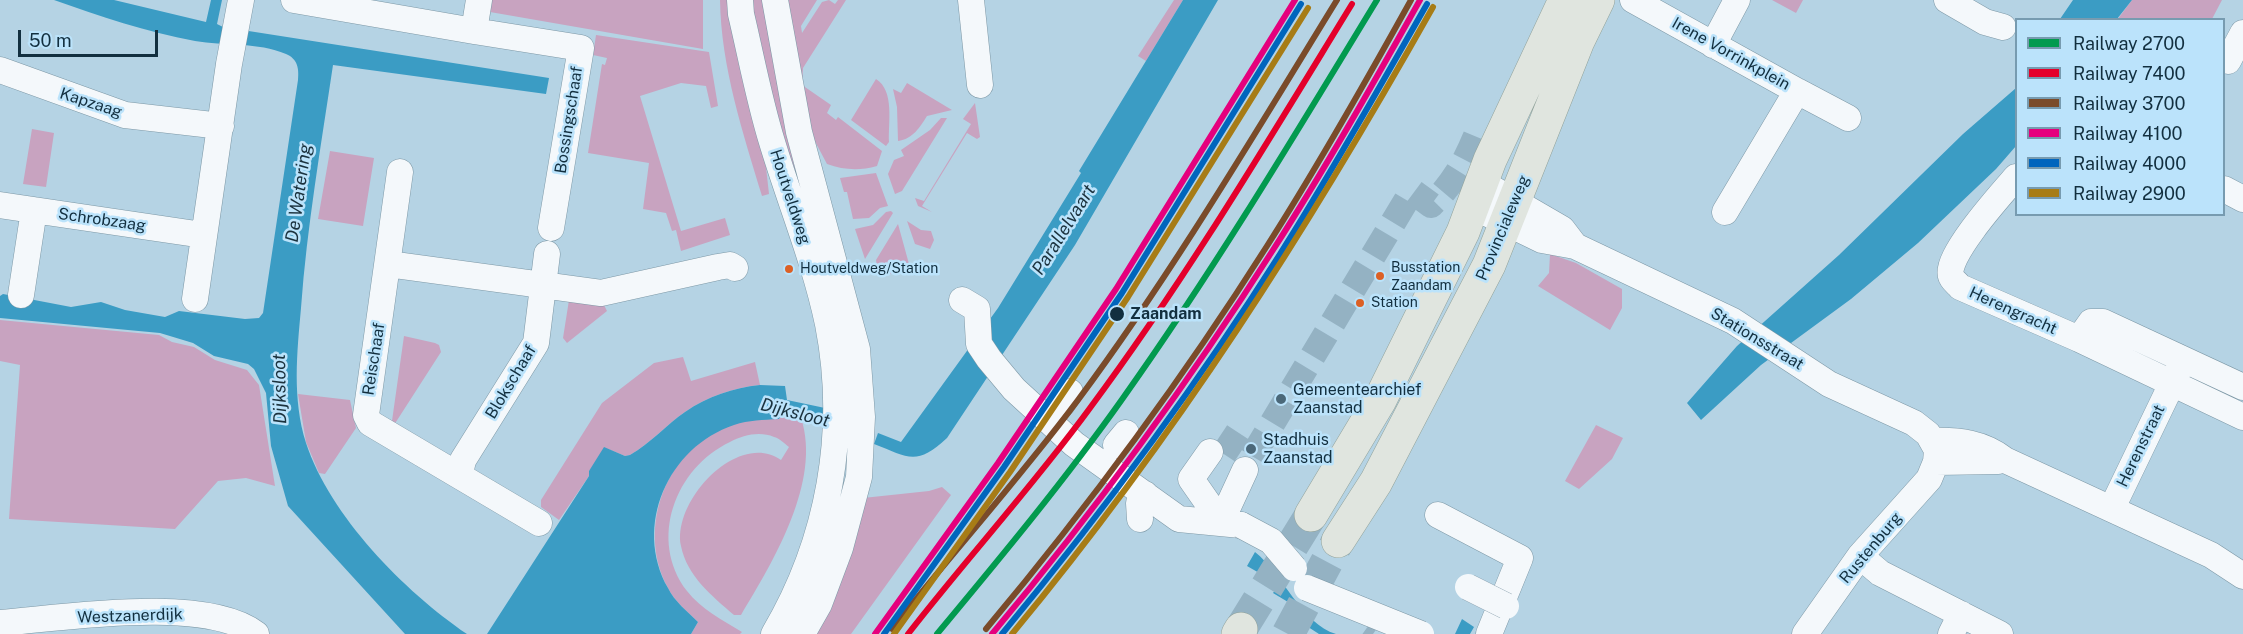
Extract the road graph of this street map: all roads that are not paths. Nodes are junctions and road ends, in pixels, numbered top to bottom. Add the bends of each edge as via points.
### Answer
1 (294, 0) edge
2 (479, 0) edge
3 (740, 0) edge
4 (775, 0) edge
5 (971, 0) edge
6 (1565, 0) edge
7 (1598, 0) edge
8 (1633, 0) edge
9 (1737, 0) edge
10 (1947, 0) edge
11 (239, 9) edge
12 (2003, 27) dead end
13 (474, 31) junction
14 (2243, 33) edge
15 (1713, 45) junction
16 (2225, 60) edge
17 (0, 70) edge
18 (980, 85) dead end
19 (1797, 91) junction
20 (1848, 118) dead end
21 (221, 126) junction
22 (400, 172) dead end
23 (2015, 178) edge
24 (2225, 190) edge
25 (1477, 194) junction
26 (2243, 199) edge
27 (0, 205) edge
28 (34, 210) junction
29 (1725, 212) dead end
30 (1511, 213) junction
31 (551, 228) dead end
32 (203, 235) junction
33 (547, 254) dead end
34 (388, 264) junction
35 (735, 268) dead end
36 (542, 285) junction
37 (21, 295) dead end
38 (195, 299) dead end
39 (969, 304) dead end
40 (2079, 339) junction
41 (2184, 359) junction
42 (2171, 385) junction
43 (2243, 387) edge
44 (2243, 417) edge
45 (1210, 452) dead end
46 (1934, 452) junction
47 (1245, 470) dead end
48 (460, 474) junction
49 (2112, 508) junction
50 (1311, 515) tunnel mouth
51 (1438, 515) dead end
52 (1221, 522) junction
53 (538, 523) dead end
54 (1348, 548) tunnel mouth
55 (1860, 556) junction
56 (2243, 576) edge
57 (1468, 587) dead end
58 (1506, 606) dead end
59 (0, 623) edge
60 (1956, 624) edge
61 (256, 634) edge
62 (774, 634) edge
63 (802, 634) edge
64 (1421, 634) edge
65 (1489, 634) edge
66 (1805, 634) edge
67 (2000, 634) edge

1 - 13 street, Bossingschaaf
2 - 13 street
3 - 62 street, Houtveldweg via 771,139 828,324 838,407 837,443 813,553
4 - 63 street, Houtveldweg via 799,132 857,349 862,417 859,477 840,548 819,604
5 - 18 street
6 - 25 main road
7 - 30 main road, Provincialeweg via 1578,41
8 - 15 street, Irene Vorrinkplein
9 - 15 street
10 - 12 street via 1985,22
11 - 21 street
13 - 31 street, Bossingschaaf via 581,48
14 - 16 street
15 - 19 street, Irene Vorrinkplein
17 - 21 street, Kapzaag via 125,115
19 - 20 street, Irene Vorrinkplein
19 - 29 street, Irene Vorrinkplein
21 - 32 street
22 - 34 street, Reischaaf
23 - 40 street, Herengracht via 1990,206 1951,264 1951,276 1960,287
24 - 26 street
25 - 30 street, Stationsstraat
25 - 50 main road via 1463,232 1380,400
27 - 28 street, Schrobzaag
28 - 32 street, Schrobzaag
28 - 37 street
30 - 46 street, Stationsstraat via 1562,229 1575,246 1733,321 1829,384 1914,423
30 - 54 main road, Provincialeweg via 1489,265 1364,500
32 - 38 street
33 - 36 street
34 - 36 street
34 - 48 street, Reischaaf via 366,415 370,423
35 - 36 street via 718,267 601,293
36 - 48 street, Blokschaaf via 536,343 463,460
39 - 52 street via 979,344 1014,389 1142,507 1194,523
40 - 41 street, Herengracht via 2091,322 2103,322
40 - 42 street, Herengracht
41 - 42 street
41 - 43 street, Herengracht
42 - 44 street, Herengracht
42 - 49 street, Herenstraat
45 - 52 street via 1191,479
46 - 49 street via 2005,460
46 - 55 street, Rustenburg via 1929,479
47 - 52 street
48 - 53 street, Reischaaf
49 - 56 street via 2211,555
51 - 65 street via 1520,558
52 - 64 street, bridge via 1255,531 1271,541 1318,600
55 - 60 street
55 - 66 street, Rustenburg
57 - 58 street, bridge
59 - 61 street, Westzanerdijk via 184,613 218,616
60 - 67 street

